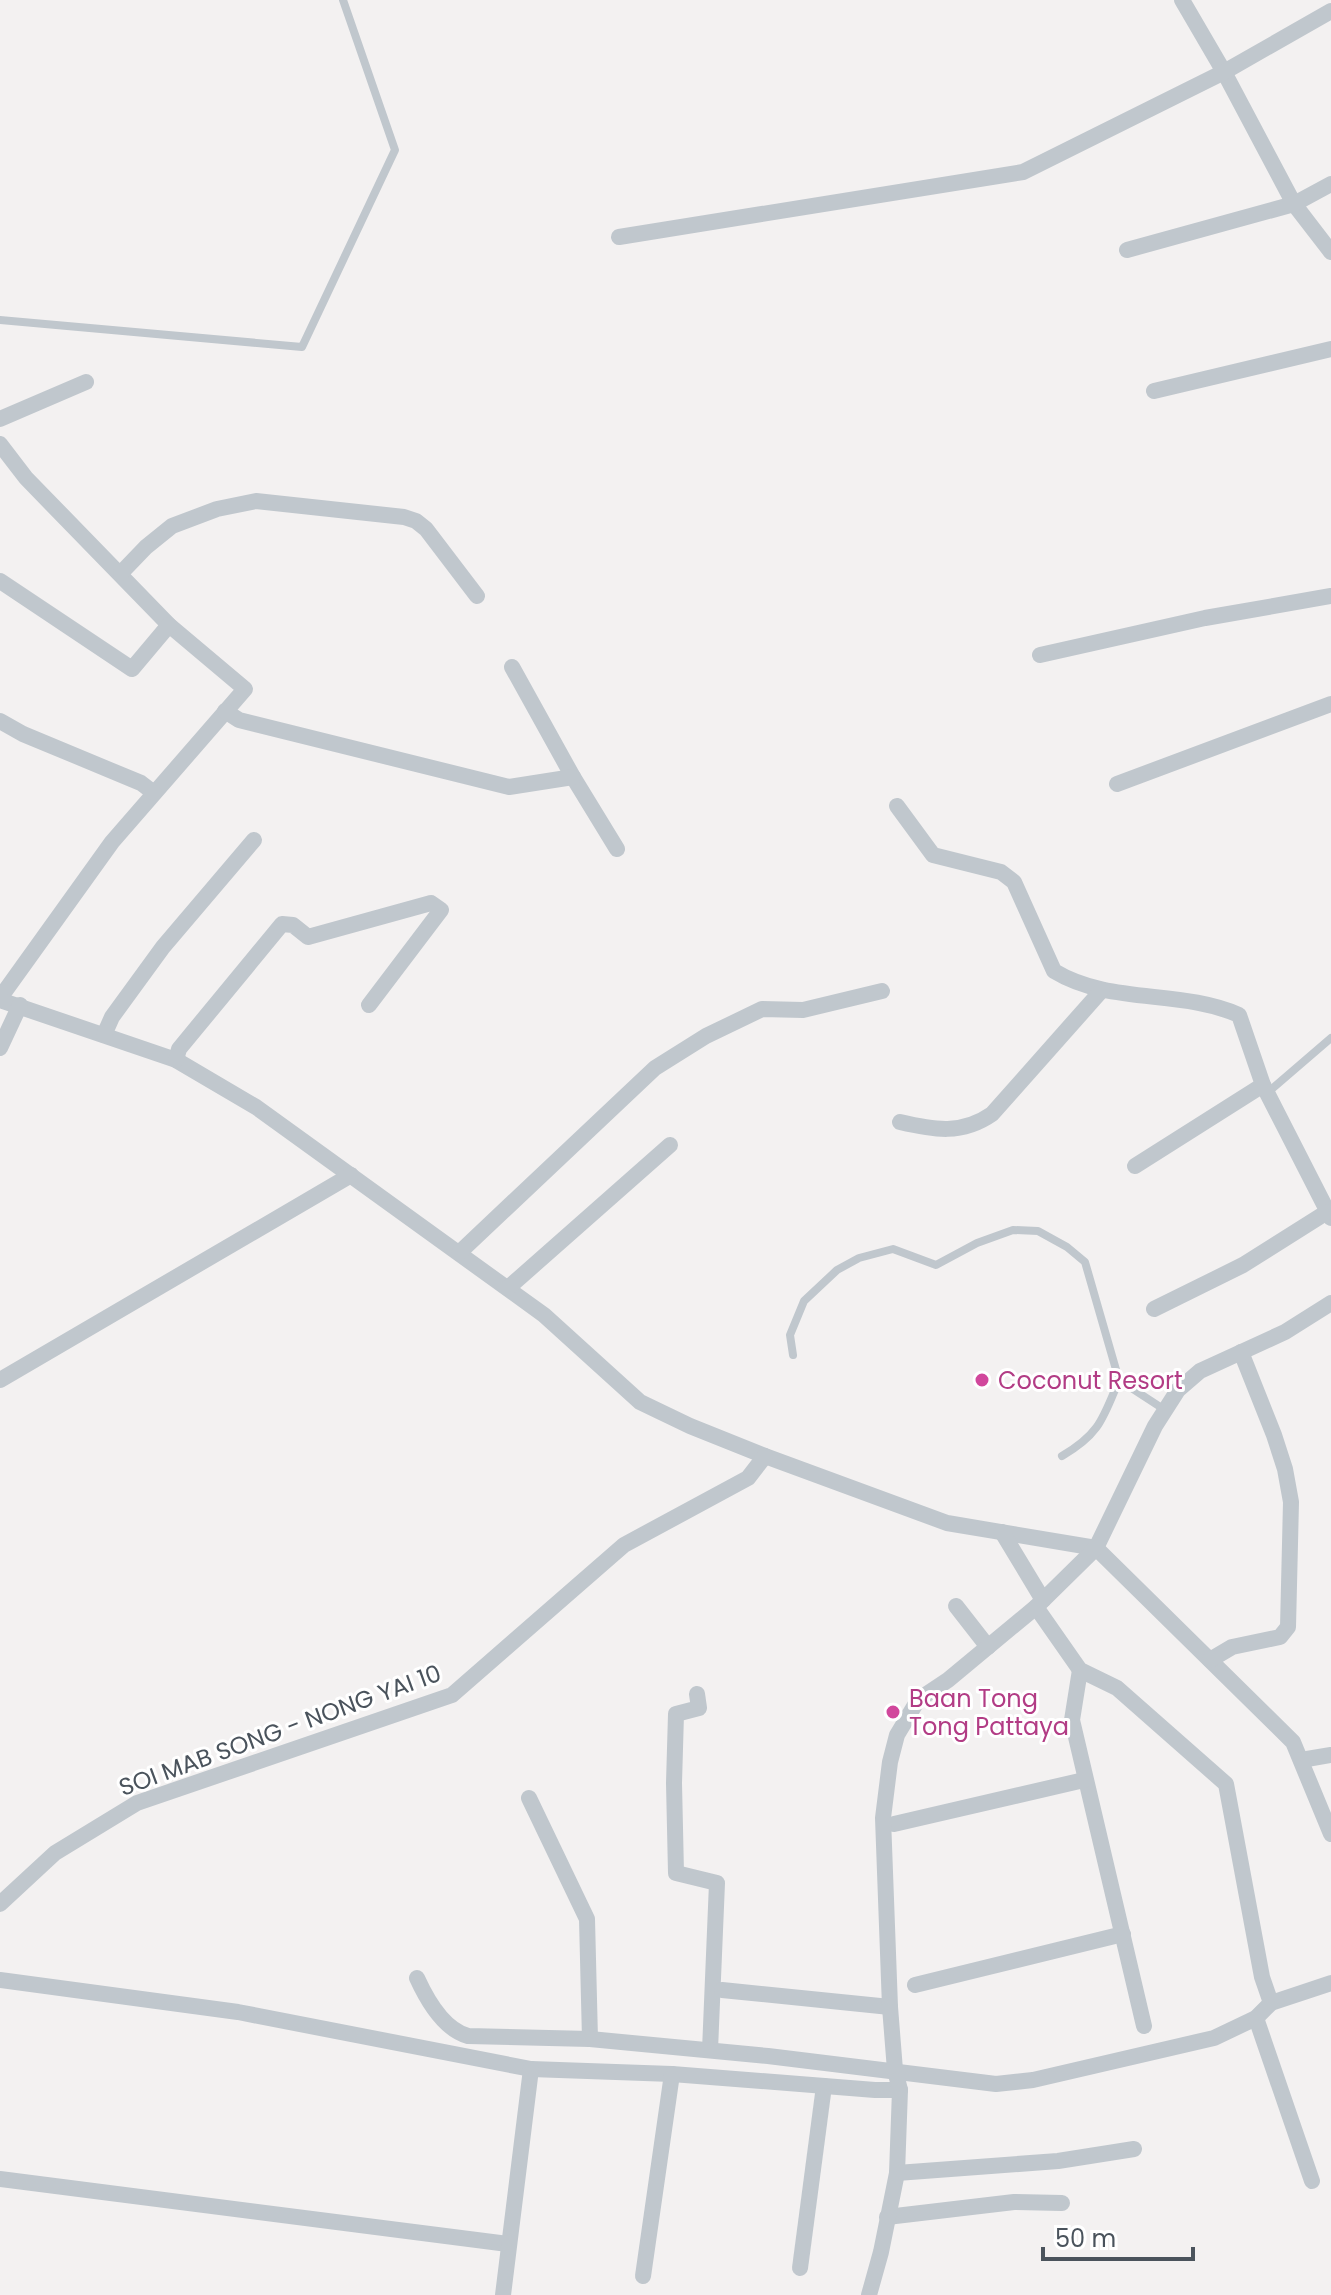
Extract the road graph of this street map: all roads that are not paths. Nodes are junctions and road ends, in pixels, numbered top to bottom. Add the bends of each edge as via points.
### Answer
1 (343, 0) edge
2 (1182, 0) edge
3 (1331, 11) edge
4 (1224, 72) junction
5 (1331, 184) edge
6 (1294, 204) junction
7 (619, 237) dead end
8 (1127, 250) dead end
9 (1331, 252) edge
10 (0, 320) edge
11 (1331, 349) edge
12 (86, 382) dead end
13 (1154, 391) dead end
14 (0, 419) edge
15 (0, 444) edge
16 (121, 573) junction
17 (0, 581) edge
18 (477, 596) dead end
19 (1331, 596) edge
20 (169, 625) junction
21 (1040, 655) dead end
22 (512, 667) dead end
23 (1331, 704) edge
24 (225, 711) junction
25 (0, 721) edge
26 (573, 777) junction
27 (1117, 784) dead end
28 (154, 793) junction
29 (897, 806) dead end
30 (254, 840) dead end
31 (617, 849) dead end
32 (1102, 990) junction
33 (882, 991) dead end
34 (0, 999) edge
35 (20, 1005) junction
36 (369, 1005) dead end
37 (104, 1035) junction
38 (1331, 1038) edge
39 (0, 1048) edge
40 (176, 1060) junction
41 (1265, 1089) junction
42 (900, 1122) dead end
43 (670, 1145) dead end
44 (1135, 1166) dead end
45 (351, 1175) junction
46 (1329, 1215) edge
47 (459, 1253) junction
48 (508, 1288) junction
49 (1331, 1303) edge
50 (1154, 1309) dead end
51 (1241, 1352) junction
52 (793, 1355) dead end
53 (0, 1380) edge
54 (1119, 1380) junction
55 (1165, 1410) junction
56 (765, 1456) junction
57 (1062, 1456) dead end
58 (1002, 1532) junction
59 (1096, 1548) junction
60 (1040, 1604) junction
61 (956, 1606) dead end
62 (988, 1647) junction
63 (1210, 1660) junction
64 (1080, 1670) junction
65 (697, 1694) dead end
66 (1331, 1755) edge
67 (1301, 1760) junction
68 (1084, 1780) junction
69 (529, 1798) dead end
70 (894, 1824) dead end
71 (1331, 1834) edge
72 (0, 1904) edge
73 (1123, 1934) junction
74 (417, 1978) dead end
75 (0, 1980) edge
76 (1331, 1983) edge
77 (915, 1985) dead end
78 (722, 1990) dead end
79 (1271, 2003) junction
80 (890, 2007) junction
81 (1256, 2018) junction
82 (1144, 2026) dead end
83 (590, 2039) junction
84 (710, 2050) junction
85 (531, 2069) junction
86 (895, 2070) junction
87 (672, 2074) junction
88 (824, 2086) junction
89 (900, 2090) junction
90 (1134, 2149) dead end
91 (897, 2173) junction
92 (0, 2179) edge
93 (1312, 2181) dead end
94 (1062, 2203) dead end
95 (887, 2217) junction
96 (508, 2244) junction
97 (800, 2268) dead end
98 (643, 2276) dead end
99 (503, 2295) edge
100 (869, 2295) edge

1 - 10 lane via 395,150 302,347
2 - 4 street
3 - 4 street
4 - 6 street
4 - 7 street via 1023,172
5 - 6 street
6 - 8 street
6 - 9 street
11 - 13 street
12 - 14 street
15 - 16 street via 26,478
16 - 18 street via 172,526 256,501 416,521
16 - 20 street
17 - 20 street via 132,669
19 - 21 street
20 - 24 street via 245,689
22 - 26 street
23 - 27 street
24 - 26 street via 239,720 509,787
24 - 28 street
25 - 28 street
26 - 31 street
28 - 34 street via 112,842
29 - 32 street via 933,855 1001,872 1014,882 1054,971
30 - 37 street via 163,947
32 - 41 street via 1220,1007 1239,1015
32 - 42 street via 992,1114 977,1124 958,1129
33 - 47 street via 803,1010 762,1009 706,1036 655,1068
34 - 35 street
35 - 37 street
35 - 39 street
36 - 40 street via 441,910 431,903 308,937 293,925 282,924 179,1049
37 - 40 street
38 - 41 lane
40 - 45 street via 256,1107
41 - 44 street
41 - 46 street
43 - 48 street
45 - 47 street
45 - 53 street
46 - 50 street
47 - 48 street
48 - 56 street via 640,1402
49 - 51 street
51 - 55 street via 1200,1371
51 - 63 street via 1274,1435 1291,1502 1288,1627 1280,1637 1232,1647
52 - 54 lane via 790,1335 804,1301 837,1270 859,1258 893,1249 936,1265 1013,1230 1038,1231 1085,1262
54 - 55 lane
54 - 57 lane via 1098,1429
55 - 59 street
56 - 58 street via 947,1523
56 - 72 street, SOI MAB SONG - NONG YAI 10 via 748,1478 624,1545 452,1695 137,1803 55,1853
58 - 59 street
58 - 60 street
59 - 60 street
59 - 63 street
60 - 62 street
60 - 64 street
61 - 62 street
62 - 80 street via 918,1700 897,1735 883,1818
63 - 67 street via 1293,1742
64 - 68 street via 1072,1720
64 - 79 street via 1117,1688 1226,1784
65 - 84 street via 699,1708 676,1714 676,1873 717,1883
66 - 67 street
67 - 71 street
68 - 70 street
68 - 73 street
69 - 83 street via 587,1919
73 - 77 street
73 - 82 street
74 - 83 street via 426,1999 461,2034
75 - 85 street via 238,2012
76 - 79 street
78 - 80 street
79 - 81 street
80 - 86 street
81 - 86 street via 1214,2038 1033,2080 979,2083
81 - 93 street
83 - 84 street
84 - 86 street
85 - 87 street
85 - 96 street
86 - 89 street
87 - 88 street
87 - 98 street
88 - 89 street
88 - 97 street
89 - 91 street
90 - 91 street via 1045,2163
91 - 95 street
92 - 96 street
94 - 95 street via 1014,2202
95 - 100 street
96 - 99 street

